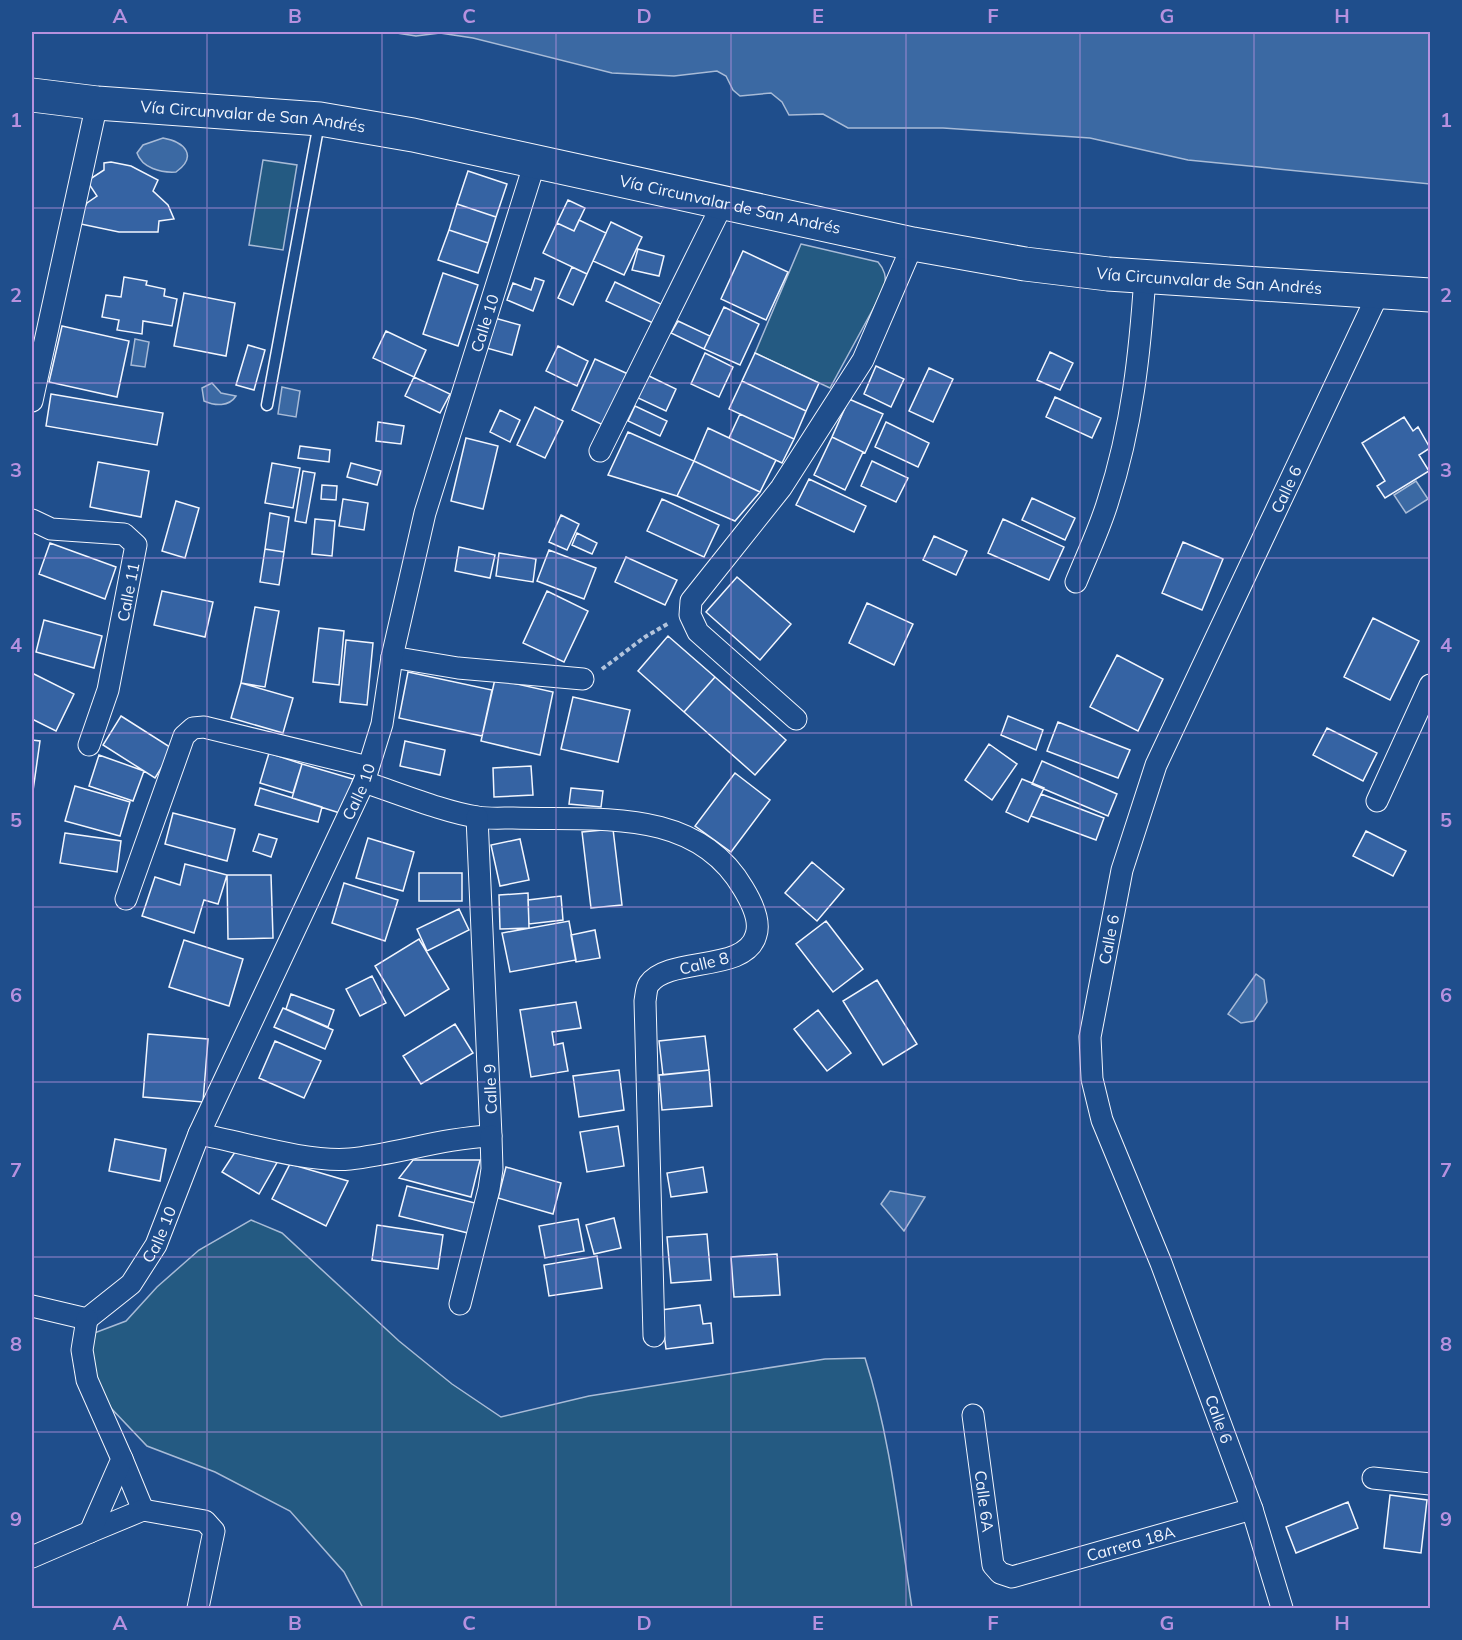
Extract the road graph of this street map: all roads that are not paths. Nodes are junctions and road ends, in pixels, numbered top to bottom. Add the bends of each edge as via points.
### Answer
1 (32, 94) edge
2 (97, 103) junction
3 (320, 119) junction
4 (535, 162) junction
5 (723, 203) junction
6 (913, 244) junction
7 (1145, 276) junction
8 (1379, 292) junction
9 (1431, 295) edge
10 (32, 401) edge
11 (267, 405) dead end
12 (600, 451) dead end
13 (32, 520) edge
14 (1076, 582) dead end
15 (392, 657) junction
16 (583, 679) road end
17 (1431, 685) edge
18 (796, 719) dead end
19 (89, 746) dead end
20 (366, 775) junction
21 (1377, 801) dead end
22 (477, 817) junction
23 (126, 899) dead end
24 (199, 1134) junction
25 (491, 1136) junction
26 (460, 1304) dead end
27 (32, 1306) edge
28 (87, 1319) junction
29 (654, 1336) dead end
30 (973, 1414) dead end
31 (122, 1459) junction
32 (1373, 1478) dead end
33 (1431, 1485) edge
34 (1252, 1509) junction
35 (143, 1510) junction
36 (90, 1532) junction
37 (32, 1557) edge
38 (1011, 1577) joint
39 (198, 1608) edge
40 (1282, 1608) edge

1 - 2 highway, Vía Circunvalar de San Andrés
2 - 3 highway, Vía Circunvalar de San Andrés
2 - 10 street
3 - 4 highway, Vía Circunvalar de San Andrés
3 - 11 lane
4 - 5 highway, Vía Circunvalar de San Andrés
4 - 15 street, Calle 10 via 442,454
5 - 6 highway, Vía Circunvalar de San Andrés
5 - 12 street
6 - 7 highway, Vía Circunvalar de San Andrés via 1025,264
6 - 18 street via 864,360 781,488 691,601 690,615 698,632
7 - 8 highway, Vía Circunvalar de San Andrés
7 - 14 street via 1140,361 1126,435 1108,502
8 - 9 highway, Vía Circunvalar de San Andrés
8 - 34 street, Calle 6 via 1156,765 1122,870 1090,1037 1092,1079 1102,1120 1161,1263
13 - 19 street, Calle 11 via 51,529 124,534 136,545 108,690
15 - 16 street
15 - 20 street, Calle 10 via 382,724
17 - 21 street
20 - 22 street, Calle 8
20 - 23 street, Calle 8 via 193,728 184,736
20 - 24 street, Calle 10
22 - 25 street, Calle 9
22 - 29 street, Calle 8 via 641,821 673,829 720,859 750,899 757,922 752,945 741,954 659,975 649,985 645,1001
24 - 25 street, Calle 9 via 325,1159 350,1159
24 - 28 street, Calle 10 via 143,1269 131,1284
25 - 26 street via 489,1189
27 - 28 street
28 - 31 street via 82,1350 87,1380
30 - 38 street, Calle 6A via 993,1565
31 - 35 street
31 - 36 street
32 - 33 street
34 - 38 street, Carrera 18A
34 - 40 street, Calle 6
35 - 36 street
35 - 39 street via 211,1525 214,1531
36 - 37 street

